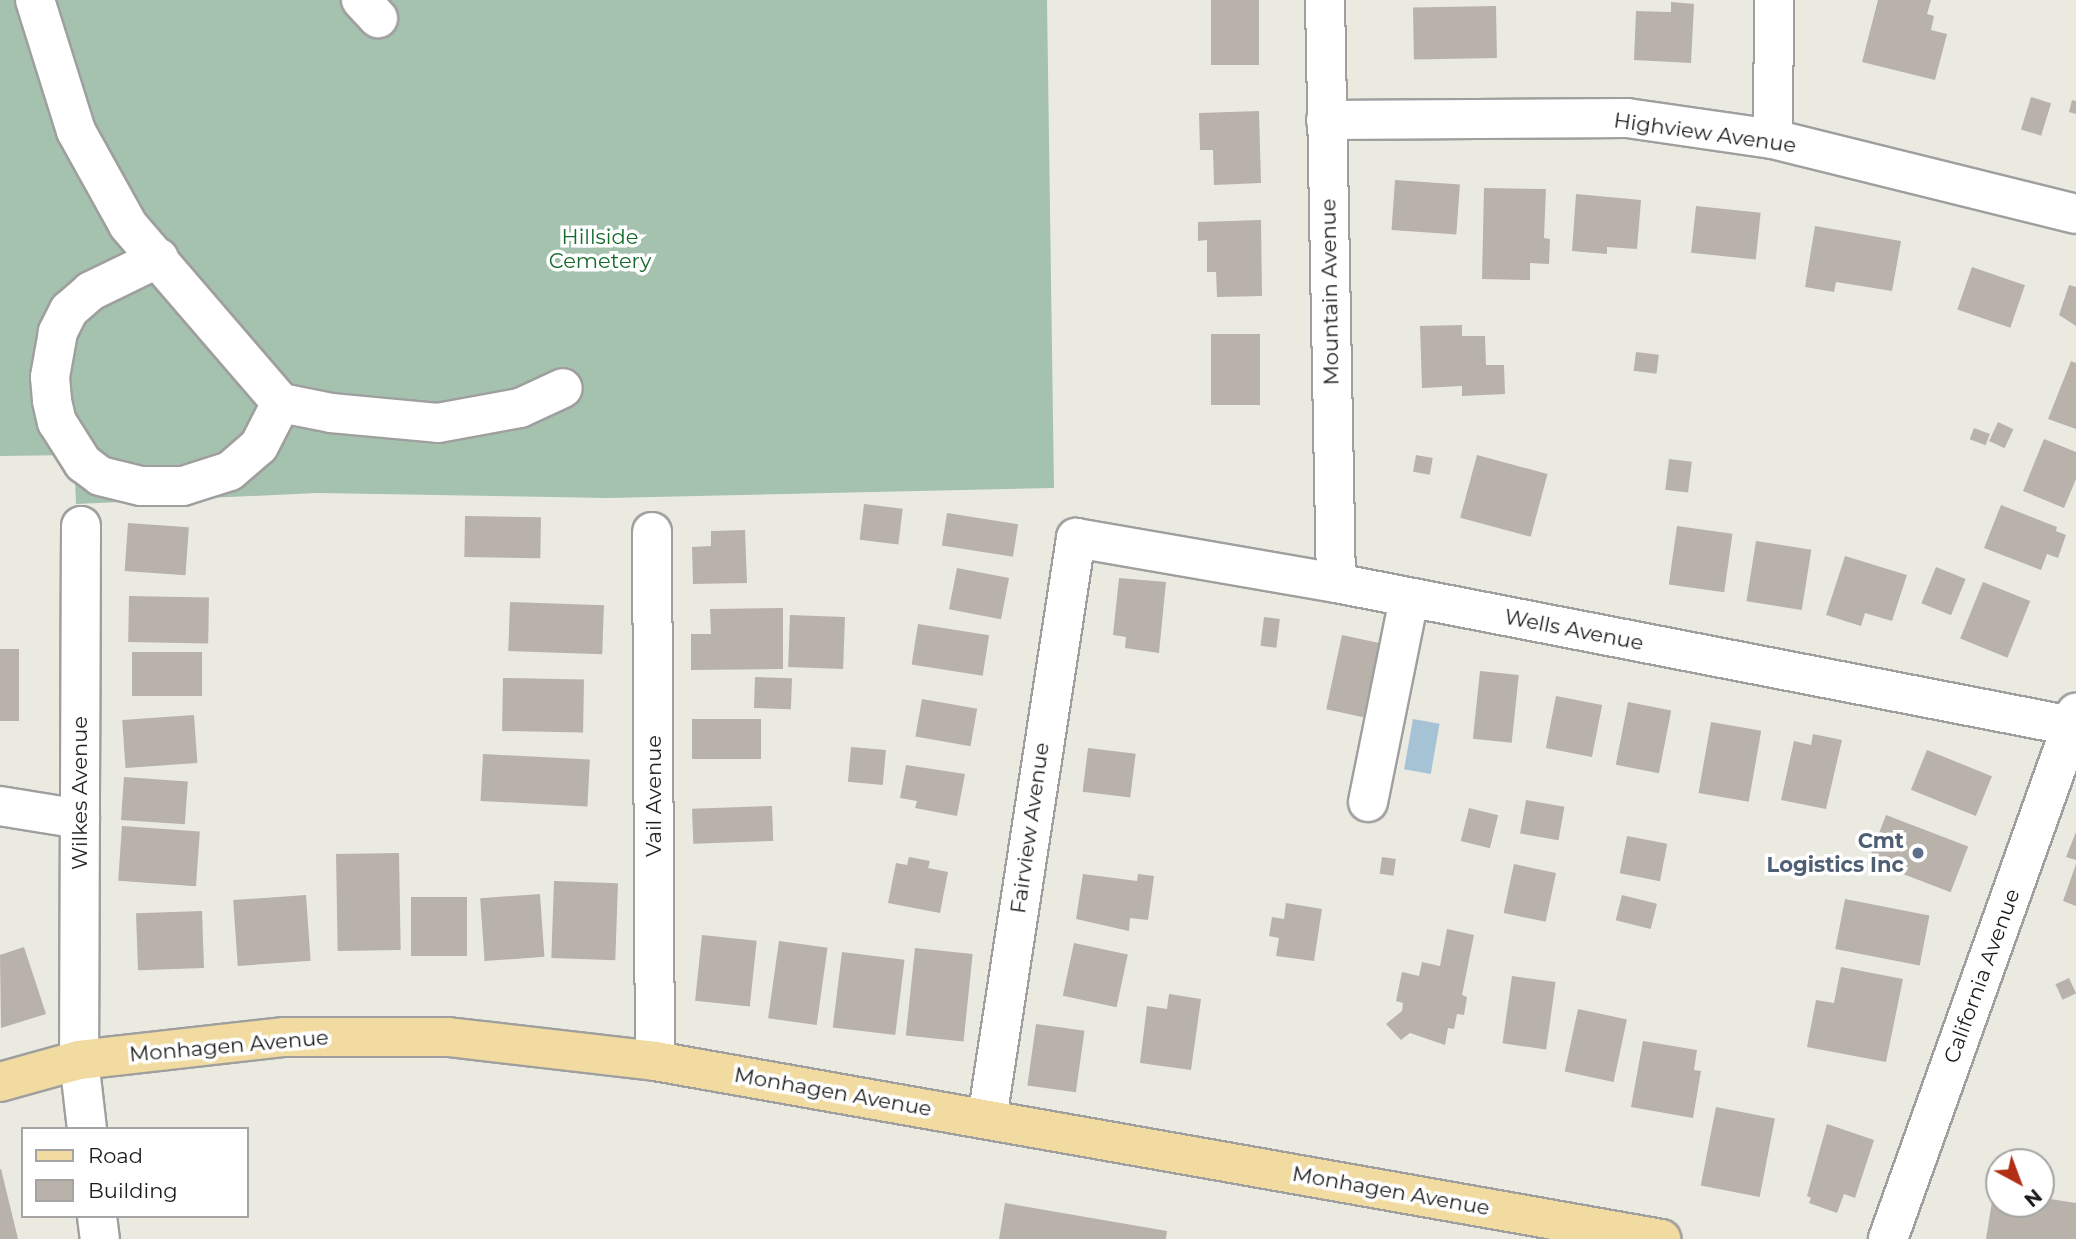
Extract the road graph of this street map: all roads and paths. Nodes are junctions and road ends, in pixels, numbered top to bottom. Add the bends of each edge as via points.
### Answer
1 (35, 0) edge
2 (1325, 0) edge
3 (1774, 0) edge
4 (1326, 120) junction
5 (1773, 139) junction
6 (2076, 214) edge
7 (159, 258) junction
8 (563, 388) dead end
9 (281, 403) junction
10 (81, 526) dead end
11 (652, 532) dead end
12 (1076, 538) joint
13 (1336, 583) junction
14 (1409, 598) junction
15 (2074, 720) edge
16 (1368, 802) dead end
17 (0, 806) edge
18 (80, 819) junction
19 (79, 1060) junction
20 (655, 1061) junction
21 (0, 1082) edge
22 (987, 1119) junction
23 (87, 1127) edge
24 (97, 1218) edge
25 (100, 1239) edge
26 (1661, 1239) edge
27 (1888, 1239) edge

1 - 7 street via 76,131 128,225
2 - 4 street, Mountain Avenue
3 - 5 street
4 - 5 street, Highview Avenue via 1627,118
4 - 13 street, Mountain Avenue
5 - 6 street, Highview Avenue
7 - 9 street
7 - 9 street via 90,291 69,310 58,332 50,377 52,401 57,422 83,463 100,477 141,486 183,486 230,471 258,446
8 - 9 street via 520,408 438,423 331,414
10 - 18 street, Wilkes Avenue
11 - 20 street, Vail Avenue
12 - 13 street, Wells Avenue
12 - 22 street, Fairview Avenue
13 - 14 street, Wells Avenue
14 - 15 street, Wells Avenue
14 - 16 street
15 - 27 street, California Avenue
17 - 18 street
18 - 19 street, Wilkes Avenue
19 - 20 main road, Monhagen Avenue via 285,1037 373,1036 448,1037
19 - 21 main road, Monhagen Avenue
19 - 23 street, Wilkes Avenue
20 - 22 main road, Monhagen Avenue
22 - 26 main road, Monhagen Avenue
24 - 25 street

